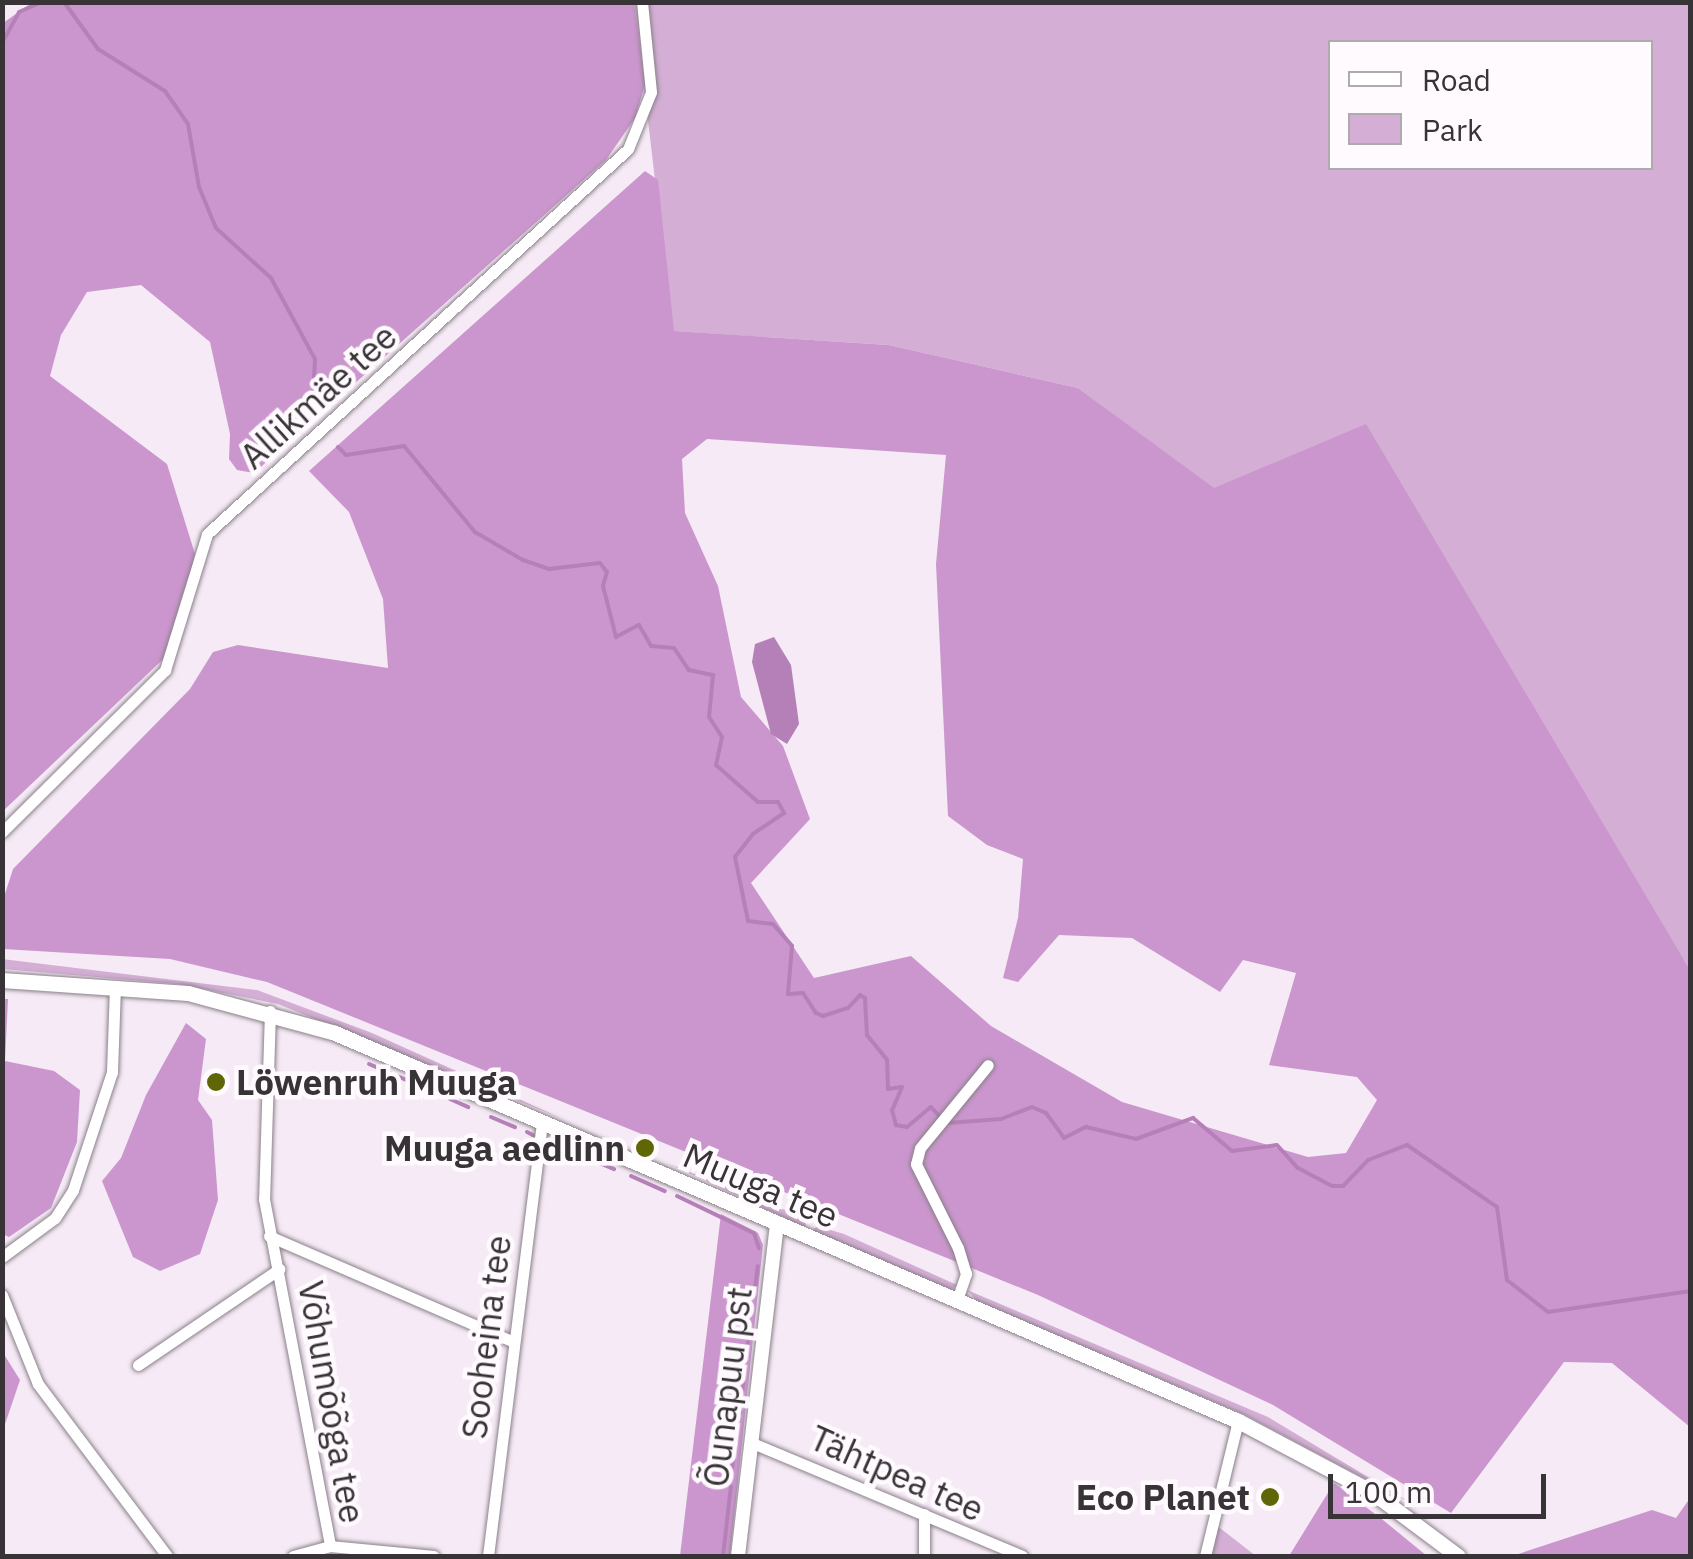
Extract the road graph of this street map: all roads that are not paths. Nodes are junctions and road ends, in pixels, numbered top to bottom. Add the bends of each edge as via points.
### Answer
1 (642, 2) edge
2 (2, 832) edge
3 (2, 980) edge
4 (115, 986) junction
5 (270, 1010) junction
6 (988, 1065) dead end
7 (542, 1124) junction
8 (777, 1226) junction
9 (269, 1236) junction
10 (2, 1257) edge
11 (279, 1268) junction
12 (2, 1294) edge
13 (957, 1300) junction
14 (512, 1341) junction
15 (138, 1364) dead end
16 (1238, 1420) junction
17 (750, 1442) junction
18 (924, 1514) junction
19 (330, 1546) junction
20 (167, 1556) edge
21 (293, 1556) edge
22 (434, 1556) edge
23 (488, 1556) edge
24 (738, 1556) edge
25 (924, 1556) edge
26 (1022, 1556) edge
27 (1204, 1556) edge
28 (1458, 1556) edge

1 - 2 street, Allikmäe tee via 652,92 628,149 207,534 166,670
3 - 4 main road, Muuga tee
4 - 5 main road, Muuga tee via 188,992
4 - 10 street via 112,1072 74,1190 55,1218
5 - 7 main road, Muuga tee
5 - 9 street, Võhumõõga tee via 260,1163
6 - 13 street via 920,1148 916,1164 966,1274
7 - 8 main road, Muuga tee
7 - 14 street, Sooheina tee
8 - 13 main road, Muuga tee
8 - 17 street, Õunapuu pst
9 - 11 street, Võhumõõga tee
9 - 14 street
11 - 15 street, Võhumõõga tee
11 - 19 street, Võhumõõga tee
12 - 20 street via 38,1384
13 - 16 main road, Muuga tee
14 - 23 street, Sooheina tee
16 - 27 street
16 - 28 main road, Muuga tee via 1372,1492
17 - 18 street, Tähtpea tee
17 - 24 street, Õunapuu pst
18 - 25 street
18 - 26 street, Tähtpea tee
19 - 21 street
19 - 22 street

